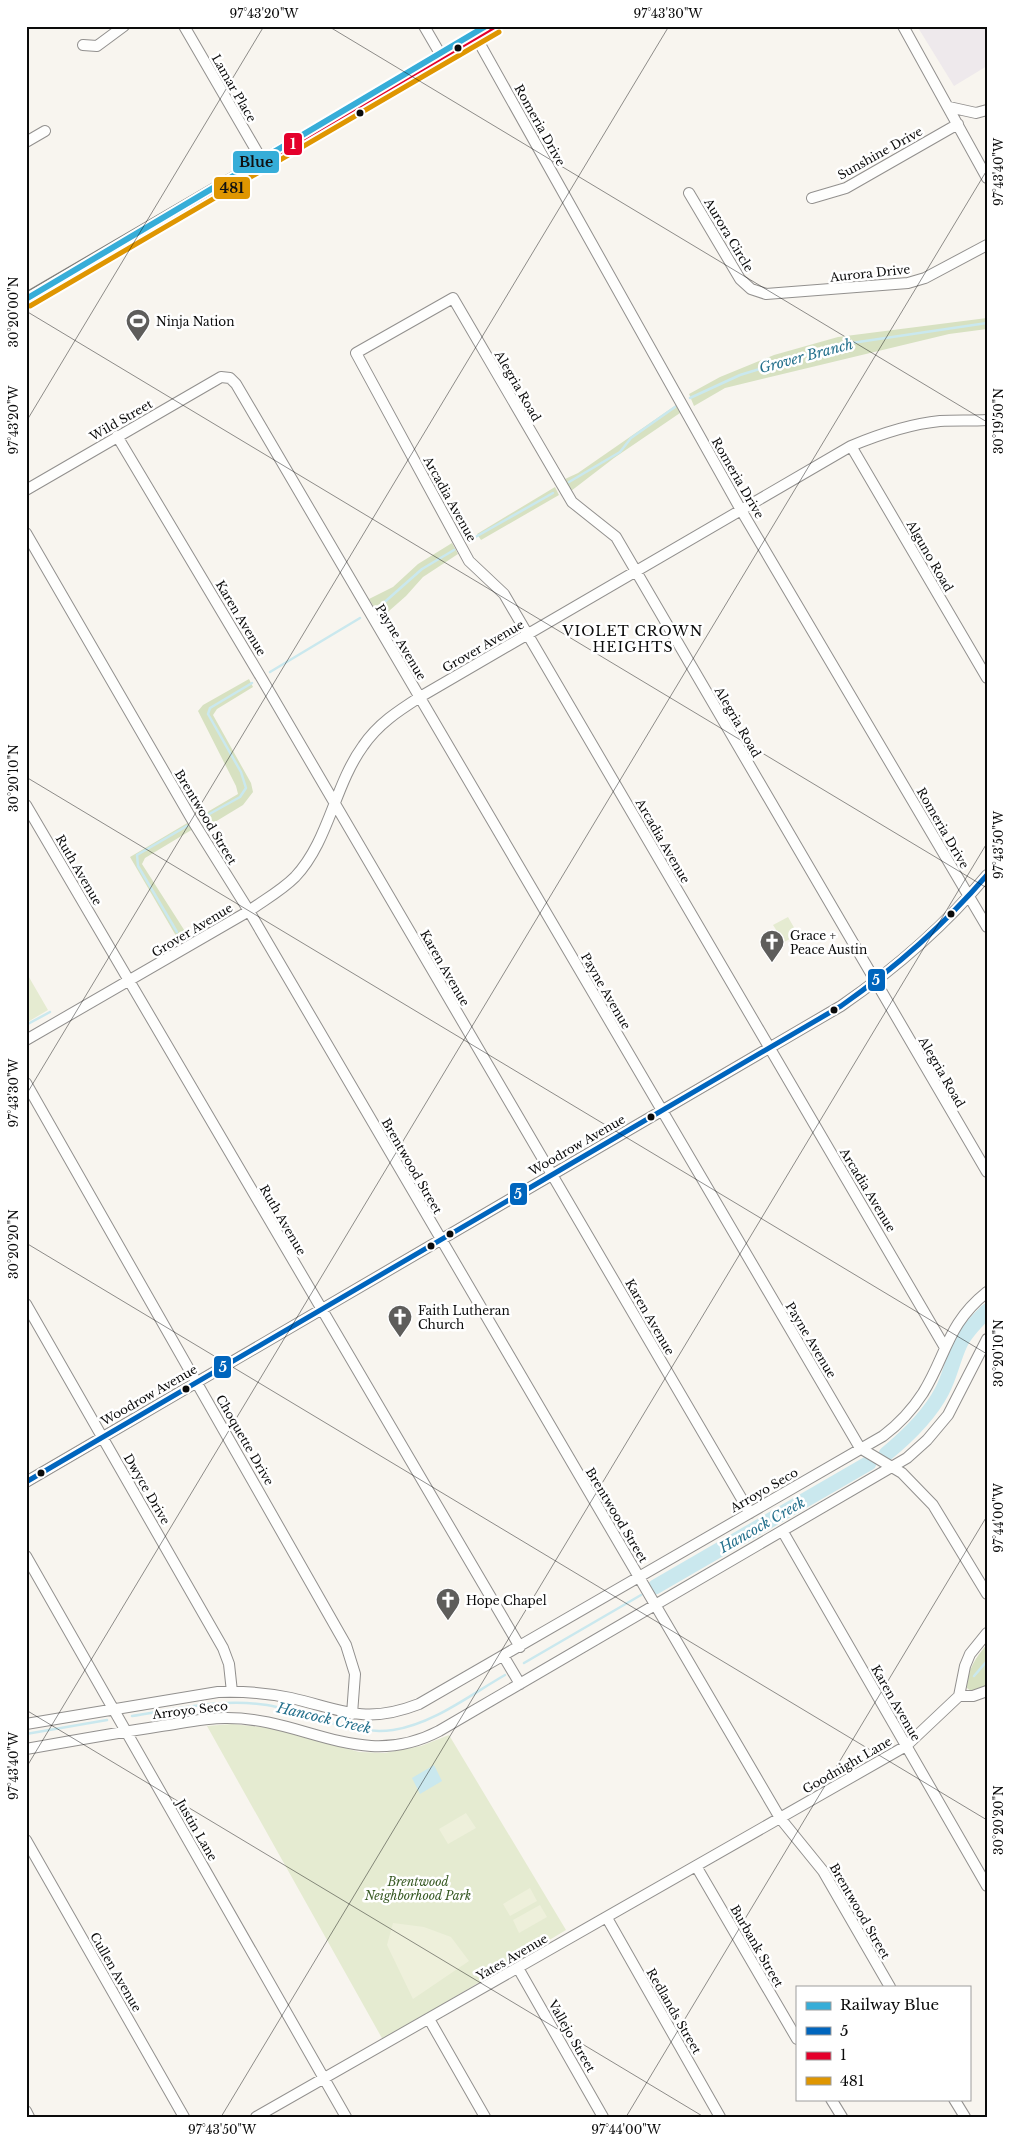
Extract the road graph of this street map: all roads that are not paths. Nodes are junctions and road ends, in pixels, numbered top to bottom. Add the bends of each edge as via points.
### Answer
1 (124, 26) edge
2 (184, 26) edge
3 (424, 26) edge
4 (495, 26) edge
5 (903, 26) edge
6 (476, 37) junction
7 (83, 45) dead end
8 (442, 57) junction
9 (949, 107) junction
10 (987, 110) edge
11 (958, 124) junction
12 (45, 131) dead end
13 (26, 142) edge
14 (263, 162) junction
15 (987, 178) edge
16 (689, 194) dead end
17 (812, 198) dead end
18 (987, 245) edge
19 (777, 294) joint
20 (26, 300) edge
21 (356, 353) joint
22 (230, 378) joint
23 (985, 422) edge
24 (117, 436) junction
25 (851, 446) junction
26 (26, 490) edge
27 (741, 510) junction
28 (26, 533) edge
29 (636, 572) junction
30 (528, 634) junction
31 (987, 678) edge
32 (420, 697) junction
33 (334, 803) junction
34 (26, 805) edge
35 (987, 876) edge
36 (969, 897) junction
37 (249, 910) junction
38 (987, 927) edge
39 (130, 981) junction
40 (875, 983) junction
41 (26, 1040) edge
42 (769, 1048) junction
43 (26, 1083) edge
44 (661, 1111) junction
45 (987, 1172) edge
46 (552, 1174) junction
47 (440, 1240) junction
48 (987, 1292) edge
49 (26, 1304) edge
50 (321, 1310) junction
51 (987, 1339) edge
52 (944, 1346) junction
53 (197, 1382) junction
54 (103, 1437) junction
55 (860, 1448) junction
56 (891, 1467) junction
57 (26, 1482) edge
58 (750, 1513) junction
59 (783, 1532) junction
60 (26, 1556) edge
61 (640, 1578) junction
62 (987, 1594) edge
63 (656, 1605) junction
64 (987, 1633) edge
65 (520, 1647) junction
66 (504, 1657) junction
67 (520, 1684) junction
68 (987, 1691) edge
69 (232, 1692) junction
70 (959, 1696) junction
71 (114, 1710) junction
72 (352, 1714) junction
73 (26, 1724) edge
74 (126, 1731) junction
75 (906, 1746) junction
76 (26, 1749) edge
77 (780, 1818) junction
78 (26, 1840) edge
79 (696, 1866) junction
80 (987, 1886) edge
81 (607, 1918) junction
82 (518, 1968) junction
83 (889, 1986) edge
84 (429, 2019) junction
85 (796, 2037) edge
86 (324, 2078) junction
87 (832, 2100) edge
88 (955, 2100) edge
89 (26, 2112) edge
90 (29, 2117) edge
91 (184, 2117) edge
92 (256, 2117) edge
93 (346, 2117) edge
94 (485, 2117) edge
95 (603, 2117) edge
96 (720, 2117) edge
97 (842, 2117) edge
98 (965, 2117) edge

1 - 7 street via 96,46
2 - 14 street, Lamar Place
3 - 8 street
4 - 6 main road
5 - 9 street
6 - 8 main road
6 - 27 street, Romeria Drive
8 - 14 main road
9 - 10 street via 976,113
9 - 11 street
11 - 15 street
11 - 17 street, Sunshine Drive via 846,188
12 - 13 street
14 - 20 main road
16 - 19 street, Aurora Circle via 740,279 759,293
18 - 19 street, Aurora Drive via 925,278 908,283
21 - 29 street, Alegria Road via 453,298 572,502 616,537
21 - 30 street, Arcadia Avenue via 469,561 504,594
22 - 24 street, Wild Street via 221,377
22 - 32 street, Payne Avenue
23 - 25 street, Grover Avenue via 908,426
24 - 26 street, Wild Street
24 - 33 street, Karen Avenue
25 - 27 street, Grover Avenue
25 - 31 street, Alguno Road
27 - 29 street, Grover Avenue
27 - 36 street, Romeria Drive
28 - 37 street, Brentwood Street via 194,823
29 - 30 street, Grover Avenue
29 - 40 street, Alegria Road
30 - 32 street, Grover Avenue
30 - 42 street, Arcadia Avenue
32 - 33 street, Grover Avenue via 374,731 349,769
32 - 44 street, Payne Avenue
33 - 37 street, Grover Avenue via 319,841 294,877
33 - 46 street, Karen Avenue
34 - 39 street, Ruth Avenue
35 - 36 street, Woodrow Avenue
36 - 38 street, Romeria Drive
36 - 40 street, Woodrow Avenue via 924,942
37 - 39 street, Grover Avenue
37 - 47 street, Brentwood Street
39 - 41 street, Grover Avenue
39 - 50 street, Ruth Avenue
40 - 42 street, Woodrow Avenue
40 - 45 street, Alegria Road
42 - 44 street, Woodrow Avenue
42 - 52 street, Arcadia Avenue
43 - 53 street, Choquette Drive
44 - 46 street, Woodrow Avenue
44 - 55 street, Payne Avenue
46 - 47 street, Woodrow Avenue
46 - 58 street, Karen Avenue
47 - 50 street, Woodrow Avenue
47 - 61 street, Brentwood Street
48 - 52 street, Arroyo Seco via 964,1314
49 - 54 street, Dwyce Drive
50 - 53 street, Woodrow Avenue
50 - 65 street, Ruth Avenue
51 - 56 street, Arroyo Seco via 955,1403 938,1428 917,1449
52 - 55 street, Arroyo Seco via 914,1406 892,1430
53 - 54 street, Woodrow Avenue
53 - 72 street, Choquette Drive via 346,1645 355,1674
54 - 57 street, Woodrow Avenue
54 - 69 street, Dwyce Drive via 223,1648 231,1672
55 - 56 street, Payne Avenue
55 - 58 street, Arroyo Seco
56 - 59 street, Arroyo Seco
56 - 62 street, Payne Avenue via 902,1473 936,1510
58 - 61 street, Arroyo Seco
59 - 63 street, Arroyo Seco
59 - 75 street, Karen Avenue
60 - 71 street, Justin Lane
61 - 63 street, Brentwood Street
61 - 65 street, Arroyo Seco
63 - 67 street, Arroyo Seco
63 - 77 street, Brentwood Street
64 - 70 street via 970,1654
65 - 66 street, Arroyo Seco
66 - 67 street
66 - 72 street, Arroyo Seco via 417,1705 386,1714
67 - 74 street, Arroyo Seco via 436,1732 416,1741 392,1746 355,1745 273,1722 237,1718
68 - 70 street via 974,1696
69 - 71 street, Arroyo Seco via 194,1695
69 - 72 street, Arroyo Seco via 278,1695
70 - 75 street, Goodnight Lane
71 - 73 street, Arroyo Seco
71 - 74 street, Justin Lane
74 - 76 street, Arroyo Seco
74 - 86 street, Justin Lane
75 - 77 street, Goodnight Lane
75 - 80 street, Karen Avenue
77 - 79 street, Yates Avenue
77 - 83 street, Brentwood Street via 823,1871
78 - 91 street, Cullen Avenue
79 - 81 street, Yates Avenue
79 - 85 street, Burbank Street
81 - 82 street, Yates Avenue
81 - 96 street, Redlands Street
82 - 84 street, Yates Avenue
82 - 95 street, Vallejo Street
84 - 86 street, Yates Avenue
84 - 94 street
86 - 92 street, Yates Avenue
86 - 93 street, Justin Lane
87 - 97 street
88 - 98 street
89 - 90 street

